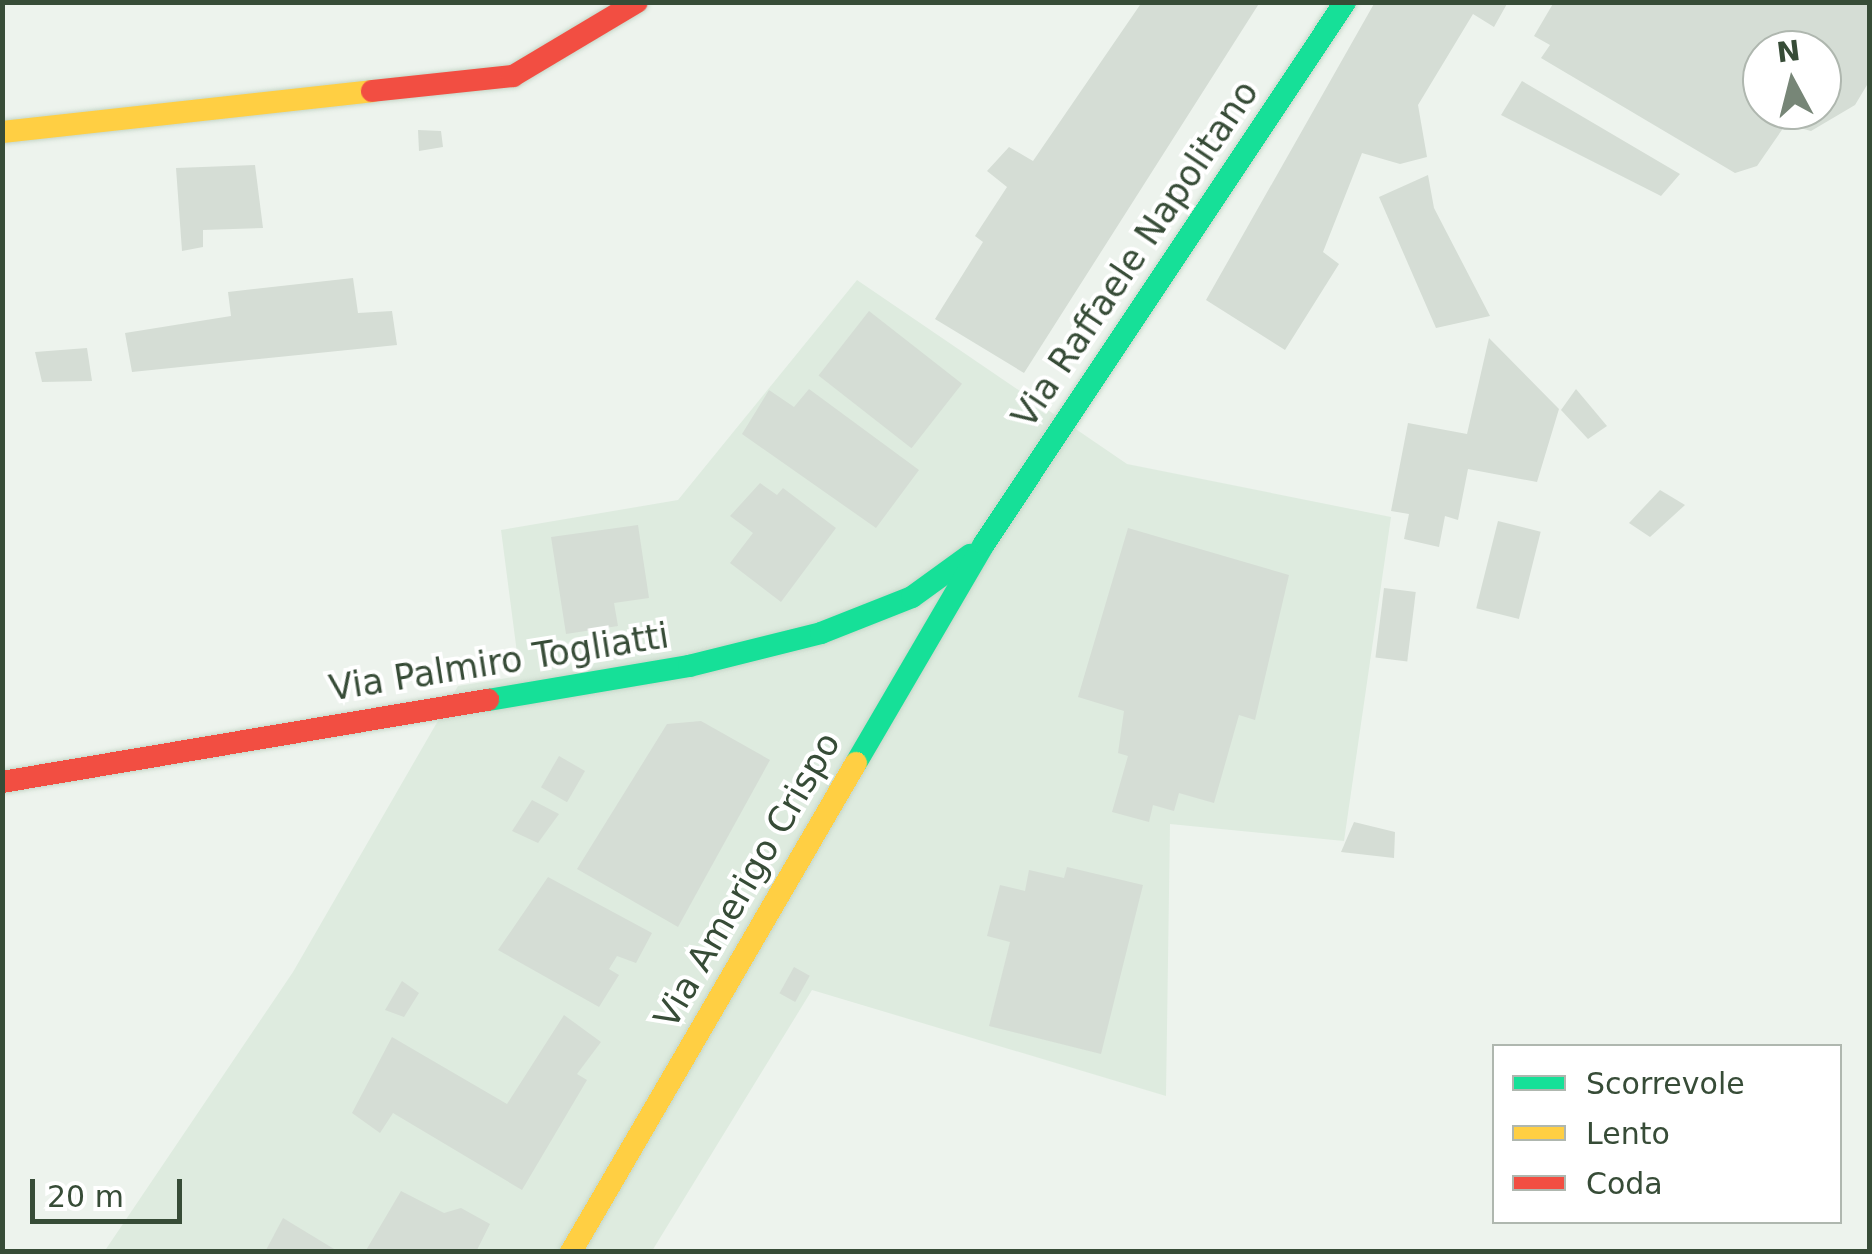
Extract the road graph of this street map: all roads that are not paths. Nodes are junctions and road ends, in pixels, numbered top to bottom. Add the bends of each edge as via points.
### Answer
1 (637, 2) edge
2 (1345, 2) edge
3 (2, 132) edge
4 (984, 544) junction
5 (2, 782) edge
6 (571, 1252) edge

1 - 3 street via 513,76
2 - 4 street, Via Raffaele Napolitano
4 - 5 street, Via Palmiro Togliatti via 912,597 821,633 689,666
4 - 6 street, Via Amerigo Crispo

